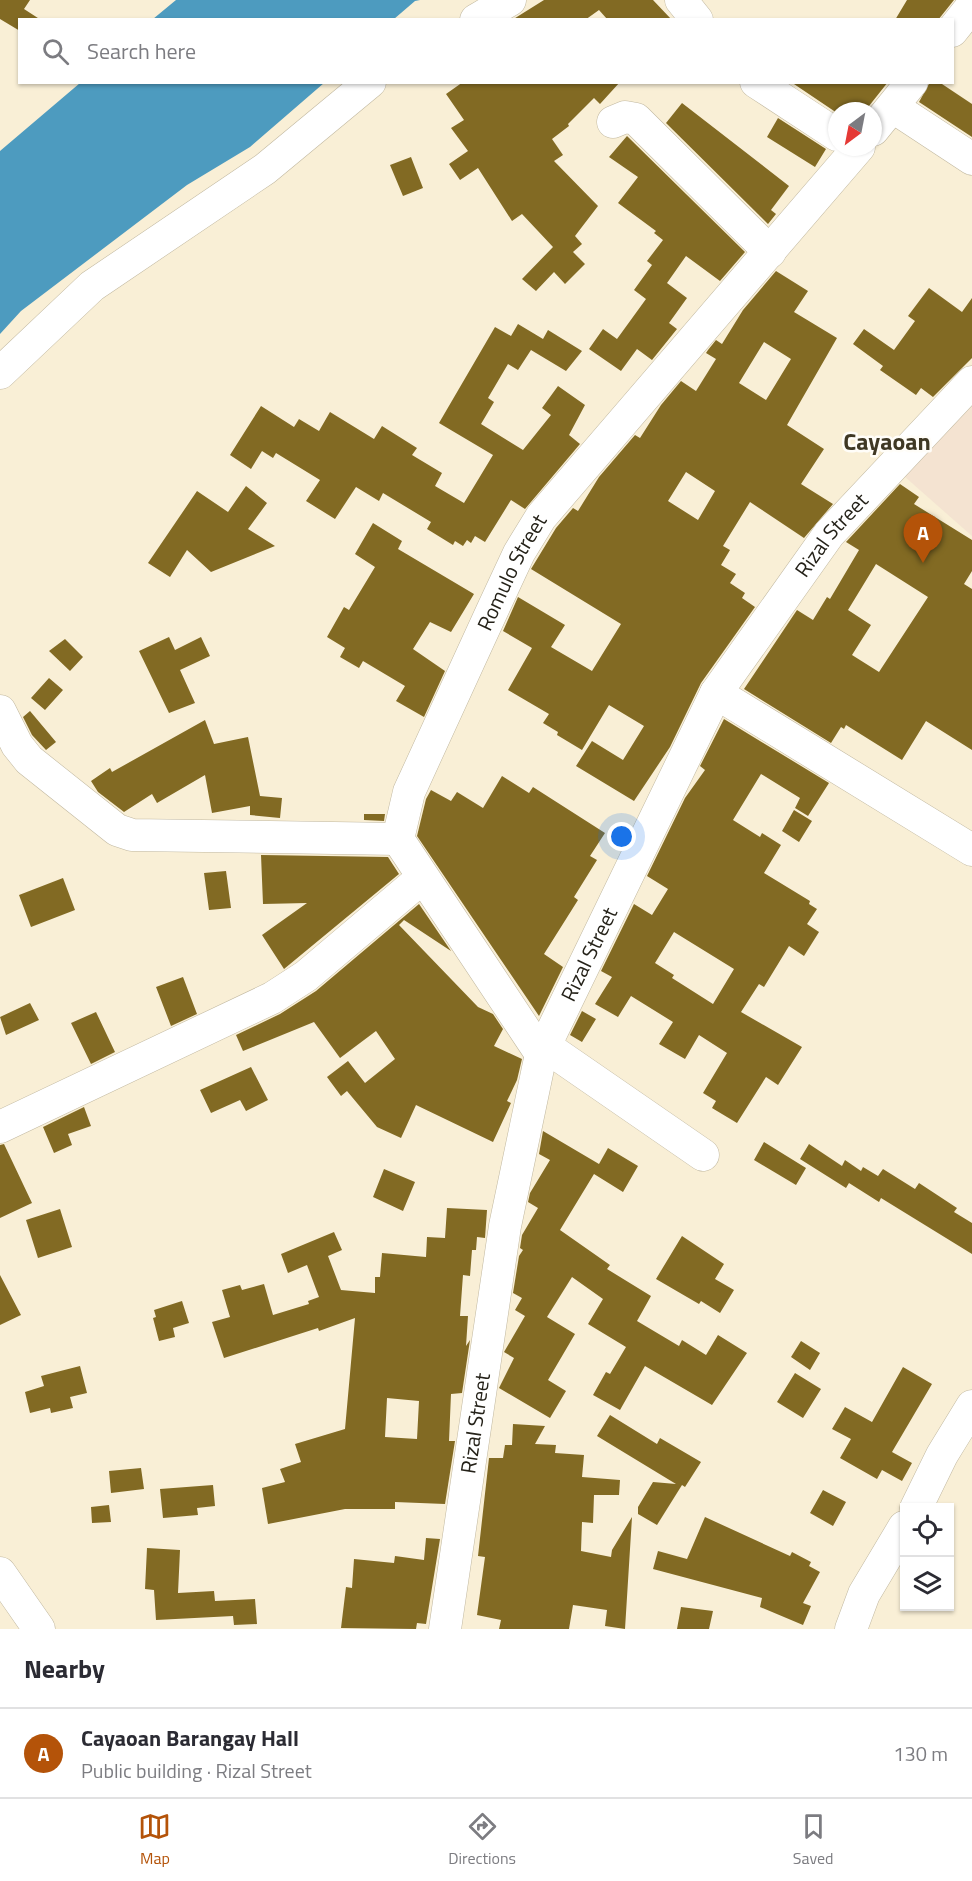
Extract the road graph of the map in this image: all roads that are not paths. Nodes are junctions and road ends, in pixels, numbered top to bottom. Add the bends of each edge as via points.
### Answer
1 (510, 0) edge
2 (681, 0) edge
3 (972, 6) edge
4 (479, 18) edge
5 (695, 18) edge
6 (954, 28) edge
7 (368, 84) edge
8 (760, 84) edge
9 (910, 84) edge
10 (882, 115) edge
11 (828, 118) edge
12 (613, 122) dead end
13 (882, 140) edge
14 (847, 156) edge
15 (972, 159) edge
16 (770, 252) junction
17 (0, 374) edge
18 (972, 382) edge
19 (716, 693) junction
20 (0, 711) edge
21 (398, 839) junction
22 (972, 850) edge
23 (422, 878) junction
24 (543, 1050) junction
25 (0, 1127) edge
26 (703, 1155) dead end
27 (972, 1406) edge
28 (918, 1503) edge
29 (900, 1534) edge
30 (0, 1574) edge
31 (39, 1629) edge
32 (445, 1629) edge
33 (851, 1629) edge

1 - 4 street
2 - 5 street
3 - 6 street
7 - 17 street via 265,169 92,286
8 - 11 street
9 - 10 street, Romulo Street
12 - 16 street via 625,117 636,119
13 - 15 street
14 - 16 street, Romulo Street
16 - 21 street, Romulo Street via 541,517 510,573 413,782
18 - 19 street, Rizal Street via 829,534
19 - 22 street
19 - 24 street, Rizal Street
20 - 21 street via 29,760 117,830 132,835
21 - 23 street
23 - 24 street
23 - 25 street via 306,976 272,998
24 - 26 street
24 - 32 street, Rizal Street via 505,1226
27 - 28 street
29 - 33 street via 864,1594
30 - 31 street

